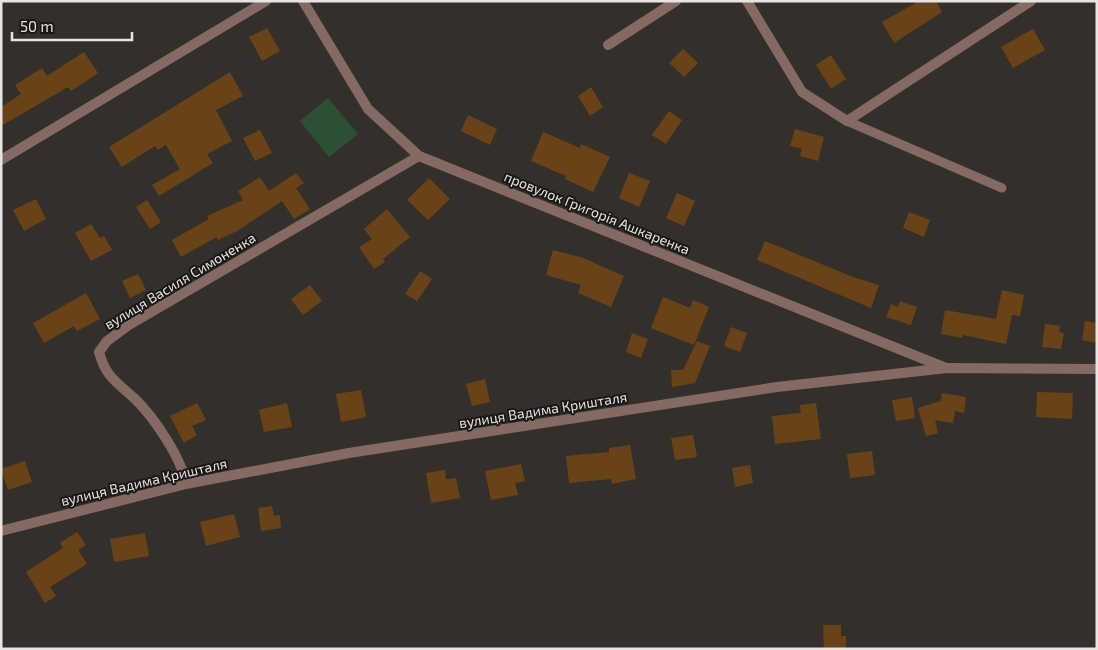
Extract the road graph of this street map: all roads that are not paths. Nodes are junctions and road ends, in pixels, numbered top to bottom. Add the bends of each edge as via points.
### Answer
1 (266, 1) edge
2 (303, 1) edge
3 (676, 1) edge
4 (746, 1) edge
5 (1031, 1) edge
6 (608, 45) dead end
7 (847, 121) junction
8 (419, 156) junction
9 (1, 160) edge
10 (1002, 188) dead end
11 (946, 368) junction
12 (1097, 369) edge
13 (186, 484) junction
14 (1, 531) edge

1 - 9 street
2 - 8 street, провулок Григорія Ашкаренка via 368,109
3 - 6 street
4 - 7 street via 802,92
5 - 7 street
7 - 10 lane
8 - 11 street, провулок Григорія Ашкаренка
8 - 13 street, вулиця Василя Симоненка via 129,325 107,341 99,352 112,381 149,414 184,473
11 - 12 street, вулиця Вадима Кришталя
11 - 13 street, вулиця Вадима Кришталя via 777,387 349,453
13 - 14 street, вулиця Вадима Кришталя

